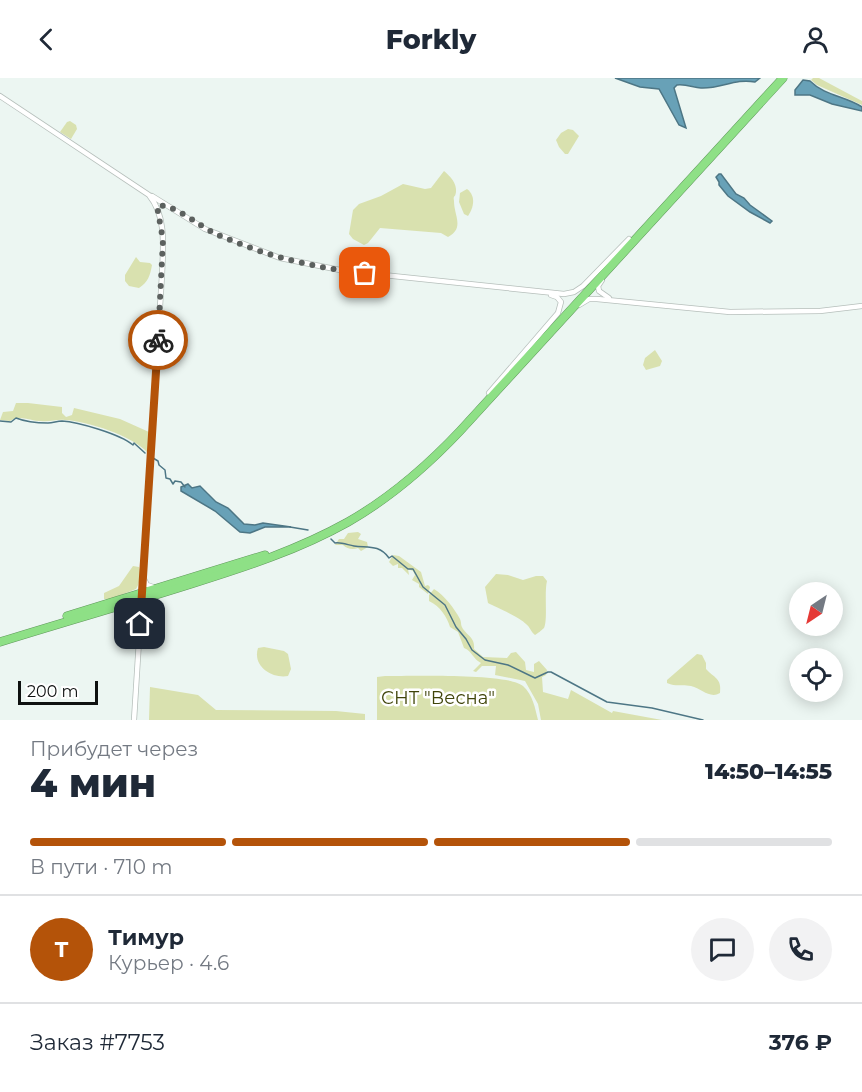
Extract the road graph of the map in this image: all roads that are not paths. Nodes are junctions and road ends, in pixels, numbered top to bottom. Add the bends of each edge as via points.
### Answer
1 (776, 78) edge
2 (783, 78) edge
3 (0, 96) edge
4 (149, 195) junction
5 (157, 206) junction
6 (665, 207) junction
7 (172, 208) junction
8 (159, 213) junction
9 (629, 239) junction
10 (542, 292) junction
11 (614, 300) junction
12 (862, 306) edge
13 (540, 344) junction
14 (489, 393) junction
15 (142, 576) junction
16 (161, 588) junction
17 (141, 597) junction
18 (121, 606) junction
19 (140, 623) junction
20 (0, 637) edge
21 (0, 642) edge
22 (134, 720) edge

1 - 9 highway
2 - 6 highway
3 - 4 street
4 - 5 street
4 - 7 street
5 - 7 street
5 - 8 street
6 - 11 street via 600,282 600,292
6 - 13 highway
7 - 8 street via 164,207
7 - 10 street via 225,238 313,266
8 - 15 street via 162,274
9 - 10 street via 574,292
9 - 14 highway
10 - 14 street via 560,300 558,313
11 - 12 street via 730,312 820,311
11 - 13 street via 593,299 583,303
13 - 17 highway via 438,453 371,508 277,555
14 - 16 highway via 424,460 358,510 275,551
15 - 16 street via 149,586
15 - 17 street
16 - 17 highway
17 - 18 highway
17 - 19 street
17 - 20 highway
18 - 19 street via 136,612
18 - 21 highway
19 - 22 street

